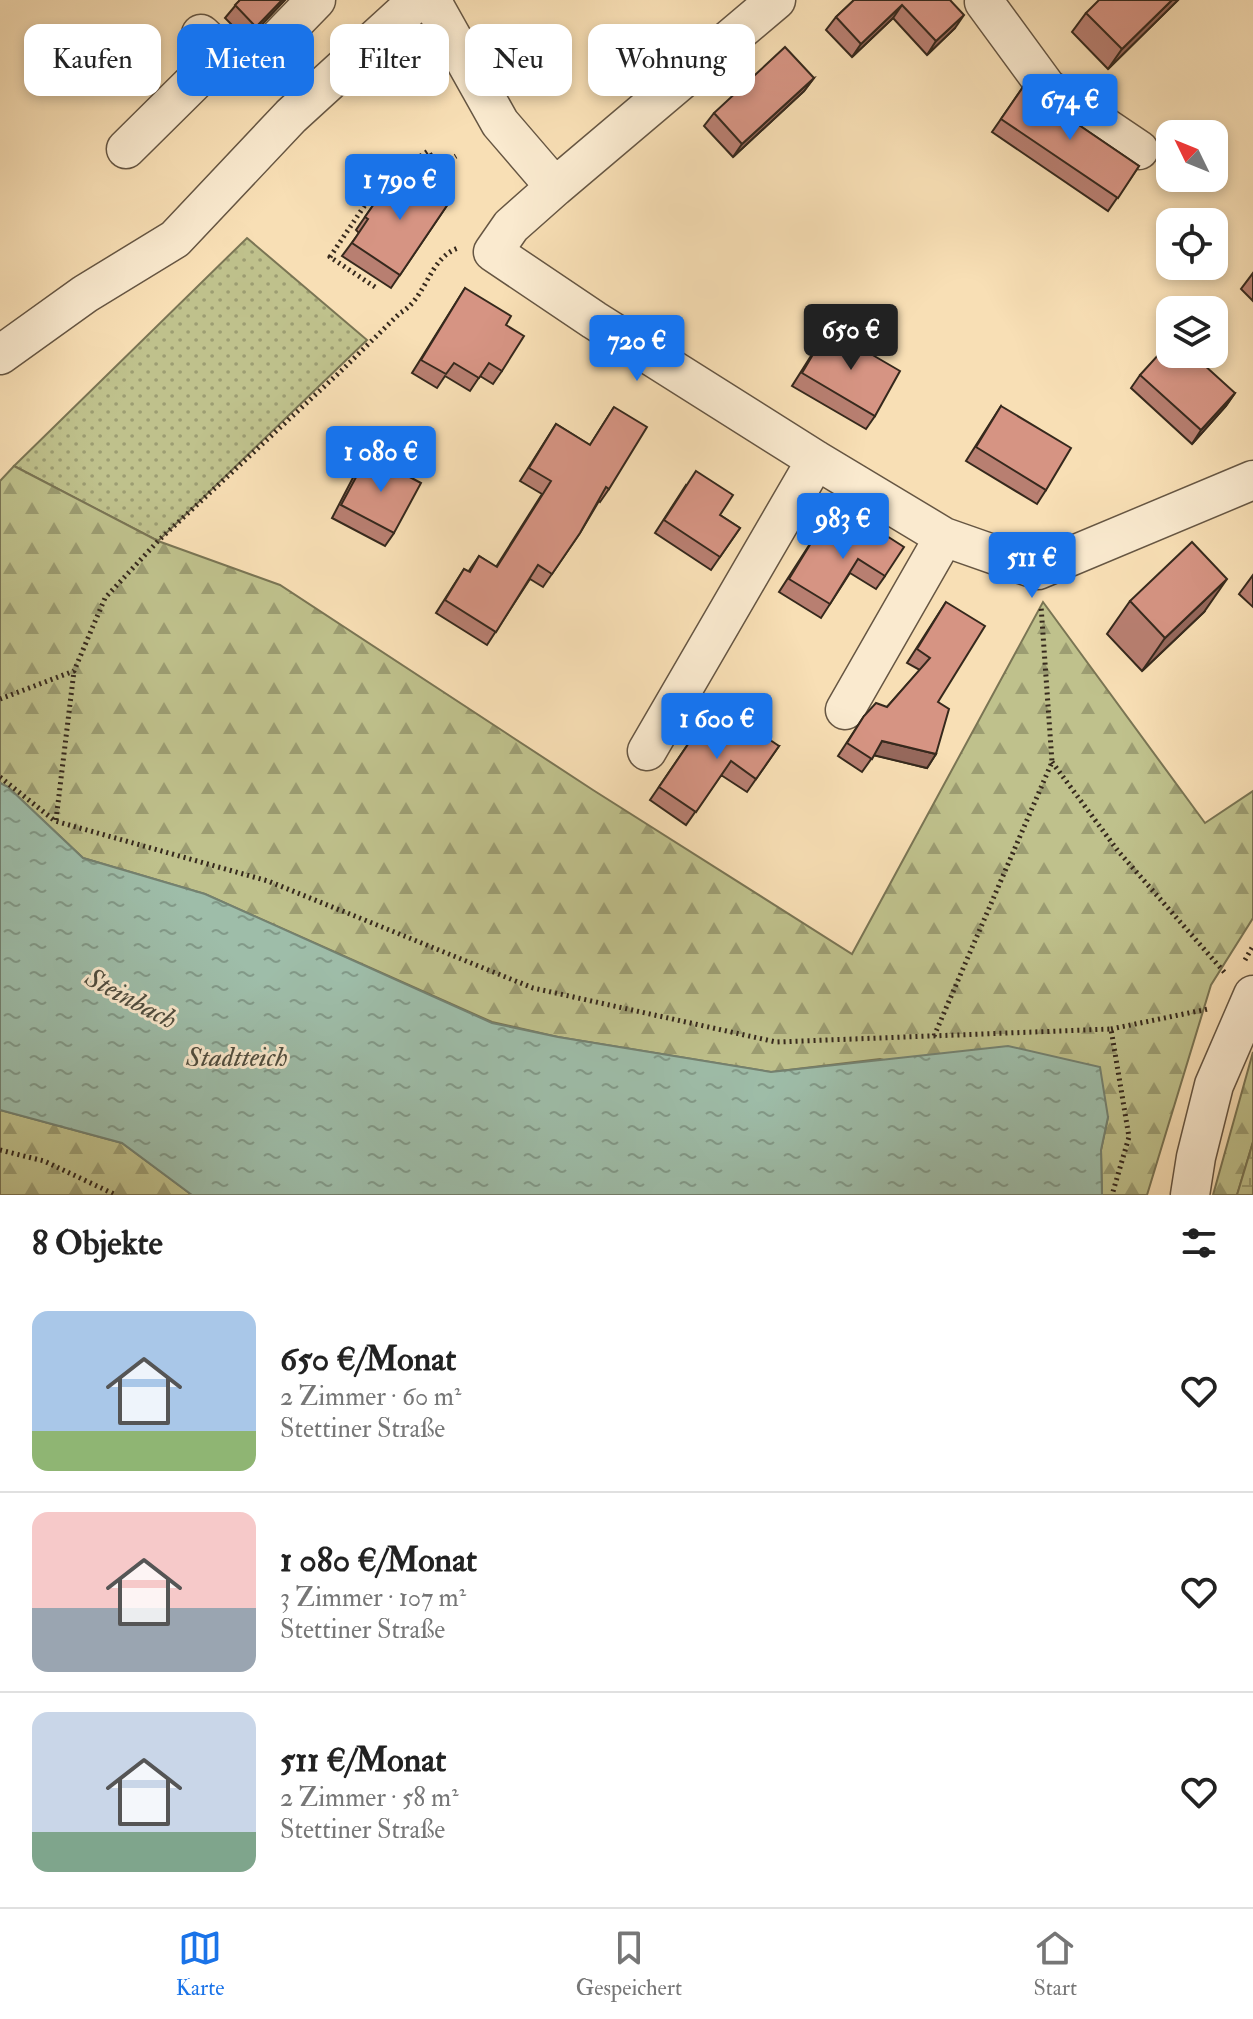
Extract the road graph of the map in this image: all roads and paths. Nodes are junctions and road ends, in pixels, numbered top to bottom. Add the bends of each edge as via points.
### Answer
1 (316, 0) edge
2 (418, 0) edge
3 (431, 0) edge
4 (776, 0) edge
5 (984, 1) edge
6 (126, 149) dead end
7 (1139, 150) dead end
8 (456, 156) dead end
9 (555, 187) junction
10 (493, 252) junction
11 (375, 287) dead end
12 (0, 355) edge
13 (816, 460) junction
14 (1253, 480) edge
15 (944, 537) junction
16 (1038, 570) junction
17 (74, 671) junction
18 (0, 699) edge
19 (845, 710) dead end
20 (647, 751) dead end
21 (1052, 762) junction
22 (0, 777) edge
23 (55, 821) junction
24 (1251, 998) edge
25 (1111, 1029) junction
26 (934, 1036) junction
27 (0, 1150) edge
28 (116, 1195) edge
29 (1112, 1195) edge
30 (1190, 1195) edge

1 - 6 street via 244,74 212,44
2 - 12 street via 291,116 175,239
3 - 9 street via 500,123
4 - 9 street
5 - 7 street via 1047,88
8 - 11 path via 438,167 428,151 379,184 330,257
9 - 10 street via 511,226
10 - 13 street
10 - 17 path via 474,244 444,254 410,307 158,541 105,598
13 - 15 street
13 - 20 street
14 - 16 street
15 - 16 street
15 - 19 street
16 - 21 path
17 - 18 path
17 - 23 path
21 - 24 path via 1118,851
21 - 26 path
22 - 23 path
23 - 26 path via 268,881 533,988 776,1042
24 - 25 path
24 - 30 street via 1214,1085
25 - 26 path
25 - 29 path via 1129,1137
27 - 28 path via 44,1161

